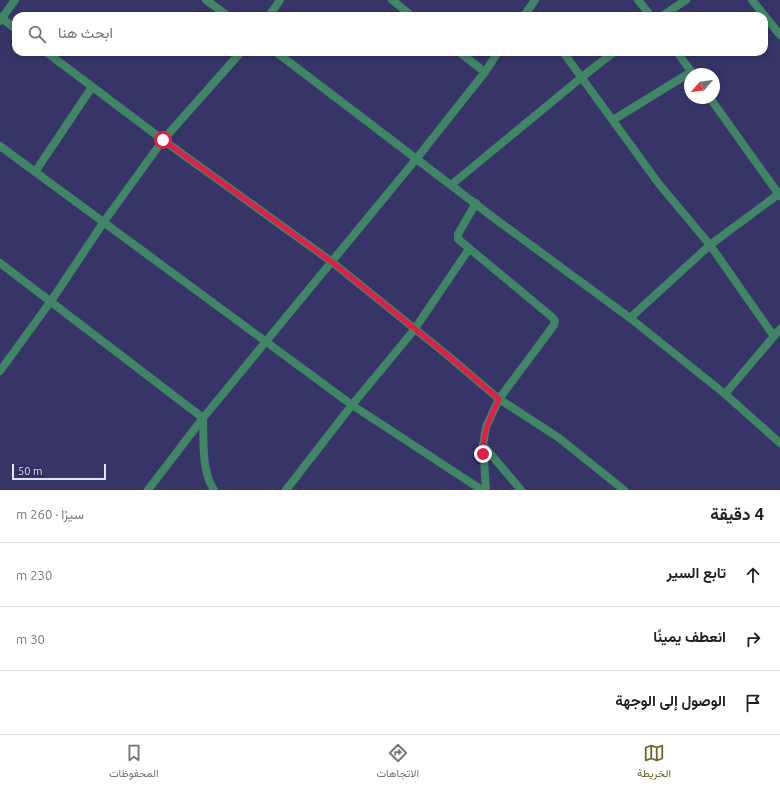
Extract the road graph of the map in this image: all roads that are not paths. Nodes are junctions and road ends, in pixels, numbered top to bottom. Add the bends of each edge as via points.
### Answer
1 (16, 0) edge
2 (206, 0) edge
3 (280, 0) edge
4 (392, 0) edge
5 (535, 0) edge
6 (638, 0) edge
7 (686, 0) edge
8 (752, 0) edge
9 (222, 12) edge
10 (271, 12) edge
11 (407, 12) edge
12 (529, 12) edge
13 (648, 12) edge
14 (668, 12) edge
15 (762, 12) edge
16 (1, 19) edge
17 (768, 20) edge
18 (12, 26) edge
19 (780, 35) edge
20 (51, 56) edge
21 (236, 56) edge
22 (281, 56) edge
23 (464, 56) edge
24 (495, 56) edge
25 (566, 56) edge
26 (609, 56) edge
27 (680, 56) edge
28 (688, 68) edge
29 (485, 72) junction
30 (582, 77) junction
31 (684, 78) edge
32 (92, 87) junction
33 (714, 104) edge
34 (613, 120) junction
35 (163, 140) junction
36 (0, 146) edge
37 (417, 158) junction
38 (35, 172) junction
39 (451, 185) junction
40 (780, 194) edge
41 (476, 204) junction
42 (103, 223) junction
43 (710, 245) junction
44 (469, 249) junction
45 (332, 262) junction
46 (0, 263) edge
47 (51, 301) junction
48 (630, 318) junction
49 (780, 329) edge
50 (414, 330) junction
51 (774, 335) junction
52 (266, 342) junction
53 (0, 371) edge
54 (726, 394) junction
55 (499, 399) junction
56 (352, 405) junction
57 (203, 418) junction
58 (780, 443) edge
59 (483, 446) junction
60 (148, 490) edge
61 (214, 490) edge
62 (286, 490) edge
63 (482, 490) edge
64 (486, 490) edge
65 (521, 490) edge
66 (624, 490) edge

1 - 16 street
2 - 9 street
3 - 10 street
4 - 11 street
5 - 12 street
6 - 13 street
7 - 14 street
8 - 15 street
16 - 18 street
17 - 19 street
20 - 32 street
21 - 35 street
22 - 37 street
23 - 29 street
24 - 29 street
25 - 30 street
26 - 30 street
27 - 28 street
29 - 37 street
30 - 34 street
30 - 39 street
31 - 34 street
32 - 35 street
32 - 38 street
33 - 40 street
34 - 43 street via 659,184
35 - 42 street
35 - 45 street
36 - 38 street
37 - 39 street
37 - 45 street
38 - 42 street
39 - 41 street
40 - 43 street
41 - 44 street via 457,236
41 - 48 street
42 - 47 street
42 - 52 street
43 - 48 street
43 - 51 street
44 - 50 street
44 - 55 street via 555,321
45 - 50 street
45 - 52 street
46 - 47 street
47 - 53 street
47 - 57 street
48 - 54 street
49 - 51 street
50 - 55 street
50 - 56 street
51 - 54 street
52 - 56 street
52 - 57 street
54 - 58 street
55 - 59 street via 486,427
55 - 66 street via 559,438
56 - 62 street
56 - 63 street
57 - 60 street
57 - 61 street via 205,464
59 - 64 street
59 - 65 street

